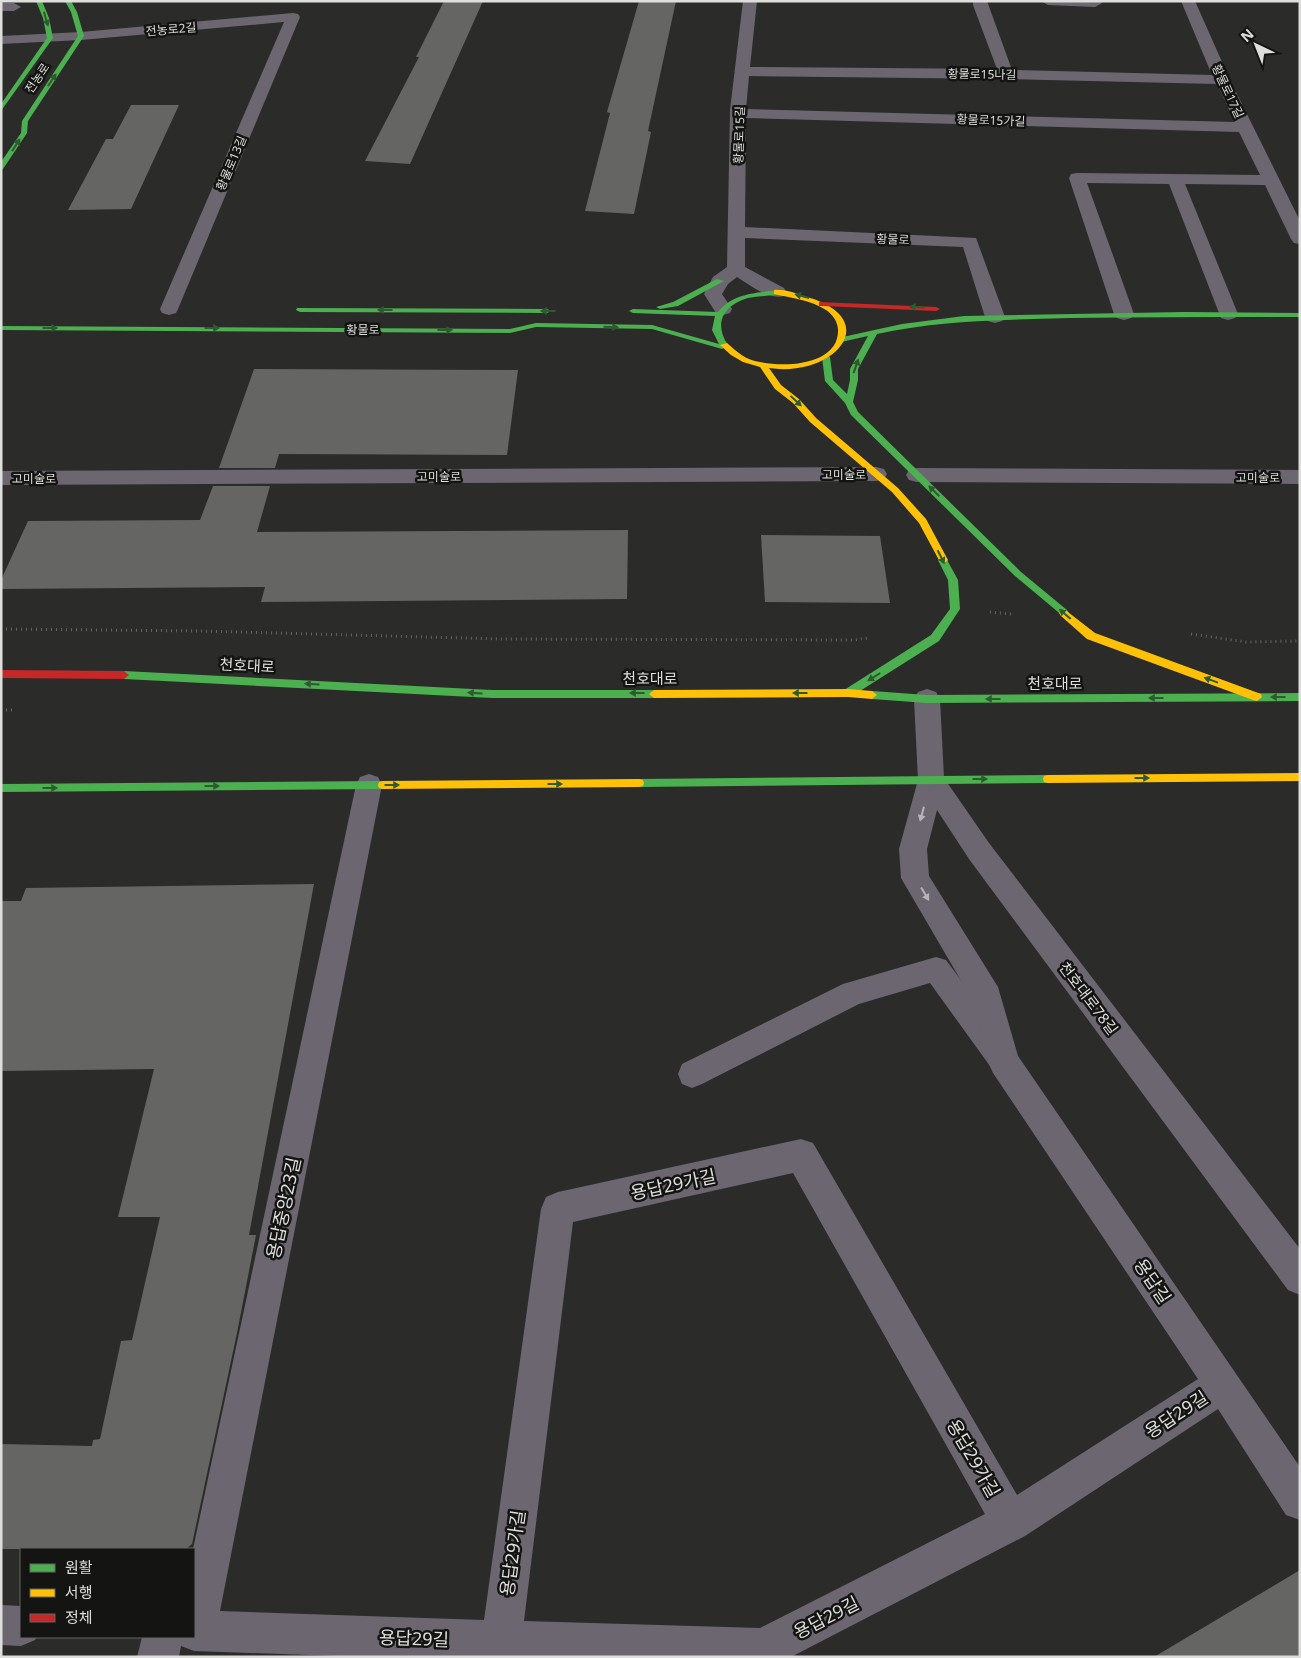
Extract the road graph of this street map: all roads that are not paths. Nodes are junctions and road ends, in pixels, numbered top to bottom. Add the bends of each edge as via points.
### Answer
1 (39, 1) edge
2 (68, 1) edge
3 (750, 1) edge
4 (980, 1) edge
5 (1048, 1) edge
6 (1188, 1) edge
7 (1095, 3) dead end
8 (288, 9) edge
9 (81, 36) junction
10 (50, 38) junction
11 (1, 40) edge
12 (743, 71) junction
13 (1006, 74) junction
14 (1222, 80) junction
15 (1, 109) edge
16 (738, 113) junction
17 (1244, 127) junction
18 (1, 168) edge
19 (1175, 179) junction
20 (1270, 180) junction
21 (737, 232) junction
22 (1300, 239) edge
23 (736, 269) junction
24 (720, 281) junction
25 (777, 292) junction
26 (822, 304) junction
27 (169, 309) dead end
28 (287, 310) dead end
29 (562, 311) dead end
30 (621, 311) dead end
31 (641, 311) junction
32 (721, 312) junction
33 (1124, 314) junction
34 (1228, 314) junction
35 (1300, 315) edge
36 (995, 317) junction
37 (964, 318) junction
38 (1, 328) edge
39 (873, 334) junction
40 (841, 340) junction
41 (722, 347) junction
42 (826, 357) junction
43 (763, 366) junction
44 (849, 402) junction
45 (876, 474) junction
46 (917, 475) junction
47 (1300, 477) edge
48 (1, 478) edge
49 (954, 510) junction
50 (931, 518) junction
51 (1, 674) edge
52 (848, 693) junction
53 (1257, 697) junction
54 (1300, 697) edge
55 (927, 699) junction
56 (1300, 777) edge
57 (931, 780) junction
58 (369, 785) junction
59 (1, 788) edge
60 (1004, 1062) junction
61 (692, 1074) dead end
62 (1300, 1278) edge
63 (1223, 1384) junction
64 (1300, 1501) edge
65 (1011, 1522) junction
66 (195, 1583) edge
67 (1, 1625) edge
68 (20, 1626) edge
69 (195, 1634) edge
70 (179, 1638) edge
71 (501, 1641) junction
72 (428, 1648) edge
73 (764, 1653) edge
74 (158, 1657) edge

1 -> 10 street
2 - 9 street
3 - 12 street, 황물로15길
4 - 13 street
5 - 7 street
6 - 14 street, 황물로17길
8 - 9 street, 전농로2길
8 - 27 street, 황물로13길
9 - 10 street, 전농로2길
18 -> 9 street, 전농로 via 24,133 25,121
10 - 11 street, 전농로2길
10 - 15 street, 전농로
12 - 13 street, 황물로15나길
12 - 16 street, 황물로15길
13 - 14 street, 황물로15나길
14 - 17 street, 황물로17길
16 - 17 street, 황물로15가길
16 - 21 street, 황물로15길
17 - 20 street, 황물로17길
19 - 20 street
19 - 33 street via 1077,178
19 - 34 street
20 - 22 street, 황물로17길
21 - 23 street, 황물로15길
21 - 36 street, 황물로 via 970,242
23 - 24 street
23 - 25 street
24 - 31 street via 675,304
24 - 32 street via 713,294
26 -> 25 street
25 - 32 street via 746,296
37 -> 26 street via 932,308
26 - 40 street via 840,321 843,330
29 -> 28 street, 황물로
30 - 31 street
31 - 32 street
32 - 41 street via 714,328
33 - 34 street
33 - 36 street
34 - 35 street
36 - 37 street
37 - 39 street via 902,326
38 -> 41 street, 황물로 via 510,331 536,325 652,327
39 - 40 street
44 -> 39 street via 854,370
40 - 42 street
41 - 43 street via 733,355
42 - 43 street via 797,367
42 - 44 street via 829,381
43 -> 45 street via 778,387
44 - 46 street via 854,413
45 - 48 street, 고미술로
45 - 50 street
46 - 47 street, 고미술로
49 -> 46 street
49 - 50 street
53 -> 49 street via 1091,636 1018,574
50 -> 52 street via 953,580 955,609 935,638
52 -> 51 street, 천호대로 via 492,694 167,676
52 - 55 street, 천호대로
54 -> 53 street, 천호대로
53 -> 55 street, 천호대로
55 - 57 street
57 -> 56 street
58 -> 57 street
57 -> 60 street, 용답길 via 913,849 914,878 987,997
57 - 62 street, 천호대로78길 via 979,851
59 -> 58 street
58 - 66 street, 용답중앙23길
60 - 61 lane via 936,969 853,993
60 - 63 street, 용답길
63 - 64 street, 용답길
63 - 65 street, 용답29길
65 - 71 street, 용답29가길 via 801,1155 558,1209
65 - 73 street, 용답29길
67 - 68 street
69 - 72 street, 용답29길
70 - 74 street, 용답중앙23길
71 - 72 street, 용답29길
71 - 73 street, 용답29길

